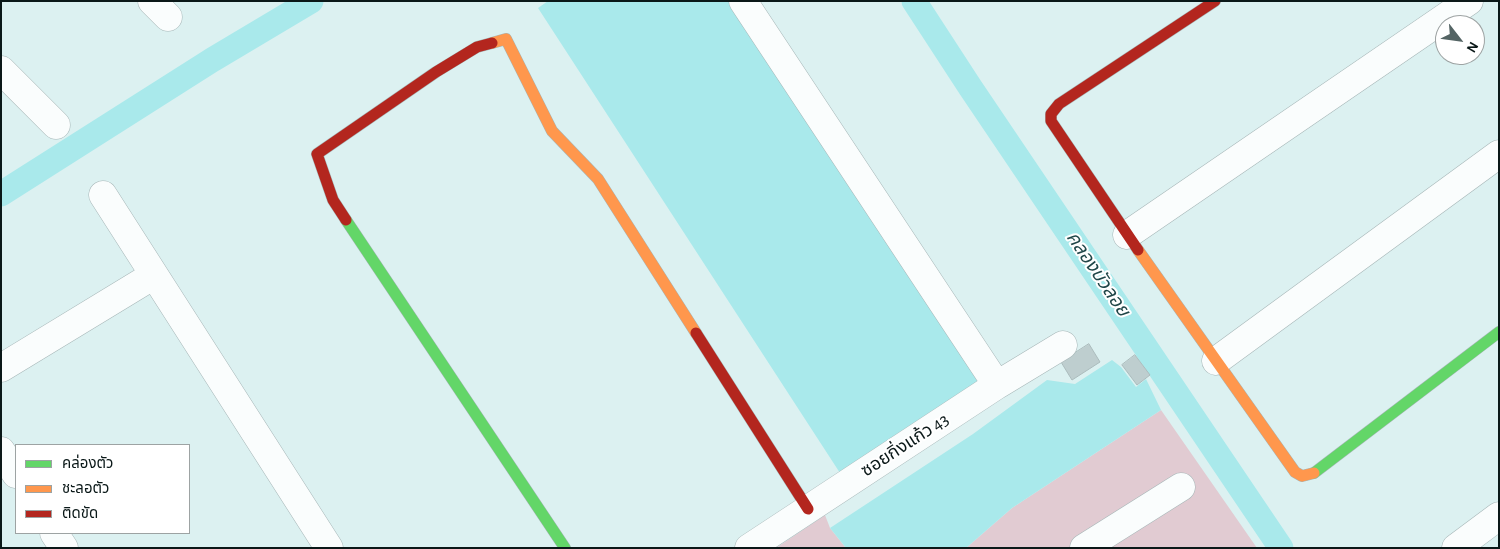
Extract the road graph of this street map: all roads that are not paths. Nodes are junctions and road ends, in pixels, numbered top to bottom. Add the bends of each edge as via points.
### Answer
1 (742, 1) edge
2 (1215, 1) edge
3 (1469, 1) edge
4 (1, 70) edge
5 (56, 125) dead end
6 (1499, 154) edge
7 (103, 194) dead end
8 (1127, 235) junction
9 (154, 275) junction
10 (1499, 332) edge
11 (1063, 345) dead end
12 (1216, 361) junction
13 (1, 368) edge
14 (997, 386) junction
15 (1, 452) edge
16 (15, 473) edge
17 (1181, 487) dead end
18 (808, 509) junction
19 (1499, 516) edge
20 (55, 534) edge
21 (64, 548) edge
22 (329, 548) edge
23 (565, 548) edge
24 (749, 548) edge
25 (1084, 548) edge
26 (1456, 548) edge

1 - 14 street
2 - 8 street via 1059,104 1051,114 1051,121
3 - 8 street
4 - 5 street
6 - 12 street
7 - 9 street
8 - 12 street
9 - 13 street
9 - 22 street
10 - 12 street via 1314,473 1304,477 1295,472
11 - 14 street, ซอยกิ่งแก้ว 43
14 - 18 street, ซอยกิ่งแก้ว 43
15 - 16 street
17 - 25 street
18 - 23 street via 598,178 552,131 506,40 477,47 317,154 333,200
18 - 24 street, ซอยกิ่งแก้ว 43
19 - 26 street
20 - 21 street

